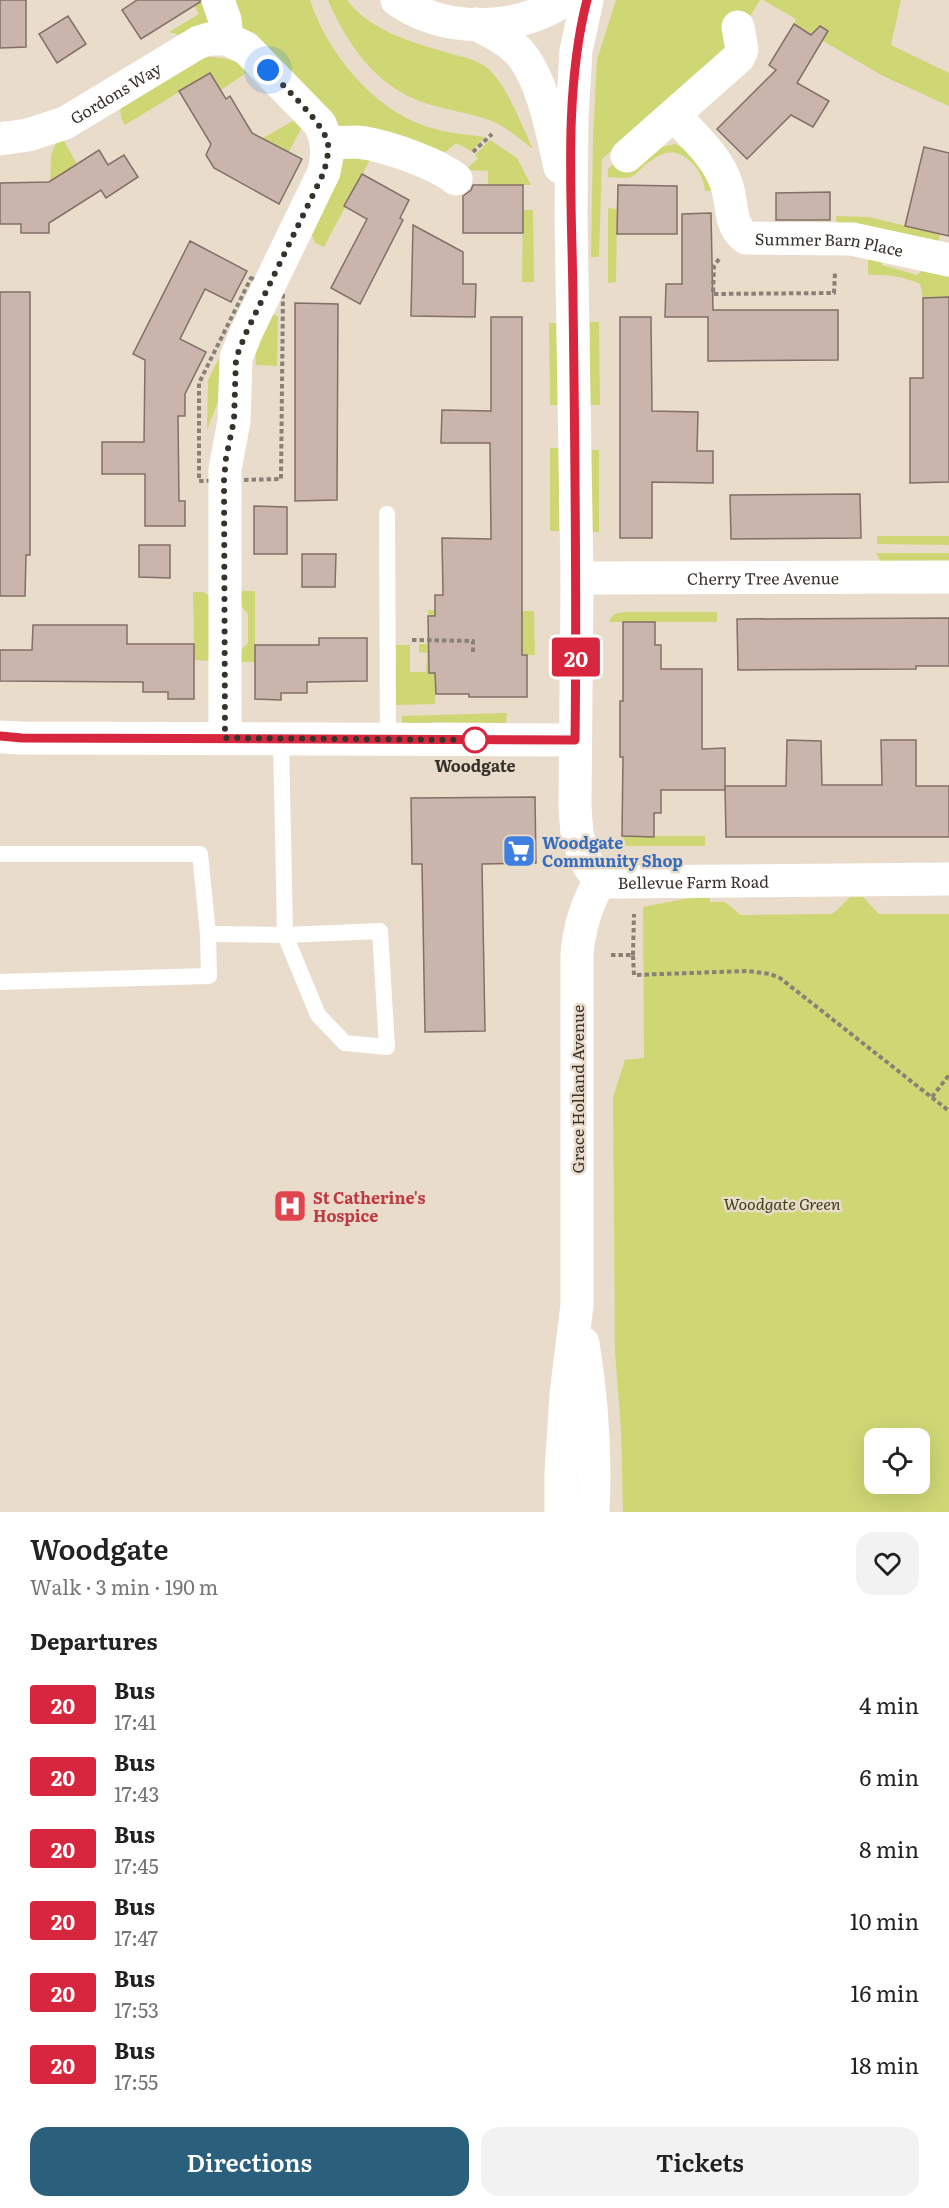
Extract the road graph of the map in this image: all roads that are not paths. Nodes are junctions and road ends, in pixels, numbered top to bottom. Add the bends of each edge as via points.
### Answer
1 (218, 0) edge
2 (397, 0) edge
3 (565, 0) edge
4 (587, 0) edge
5 (476, 24) junction
6 (738, 27) dead end
7 (227, 39) junction
8 (674, 115) junction
9 (0, 139) edge
10 (328, 143) junction
11 (627, 156) dead end
12 (456, 179) dead end
13 (571, 218) junction
14 (949, 260) edge
15 (387, 514) dead end
16 (949, 577) edge
17 (577, 578) junction
18 (0, 736) edge
19 (225, 738) junction
20 (281, 739) junction
21 (388, 739) junction
22 (575, 740) junction
23 (0, 854) edge
24 (601, 878) junction
25 (949, 879) edge
26 (208, 934) junction
27 (285, 935) junction
28 (0, 982) edge
29 (578, 1305) junction
30 (561, 1512) edge
31 (593, 1512) edge

1 - 7 street
2 - 5 street via 426,15
3 - 5 street via 521,20
4 - 13 street, Bellevue Farm Road via 576,51
5 - 13 street, Bellevue Farm Road via 510,44 530,69 547,117
6 - 8 street via 742,50 738,58
7 - 9 street, Gordons Way via 203,40 181,51 65,123
7 - 10 street via 253,55 320,124
8 - 11 street
8 - 14 street, Summer Barn Place via 719,168 734,222 746,238 869,241
10 - 12 street via 372,145 430,164
10 - 19 street via 324,172 236,358 234,420 224,480
13 - 17 street, Bellevue Farm Road
15 - 21 lane
16 - 17 street, Cherry Tree Avenue
17 - 22 street, Bellevue Farm Road
18 - 19 street
19 - 20 street
20 - 21 street
20 - 27 lane
21 - 22 street
22 - 24 street, Bellevue Farm Road via 577,834 584,857
23 - 26 lane via 200,854
24 - 25 street, Bellevue Farm Road via 610,882
24 - 29 street, Grace Holland Avenue via 587,905 577,955
26 - 27 lane
26 - 28 lane via 209,976
27 - 27 lane via 318,1015 345,1043 387,1047 380,931
29 - 30 street, Grace Holland Avenue via 566,1394
29 - 31 street, Grace Holland Avenue via 591,1397

